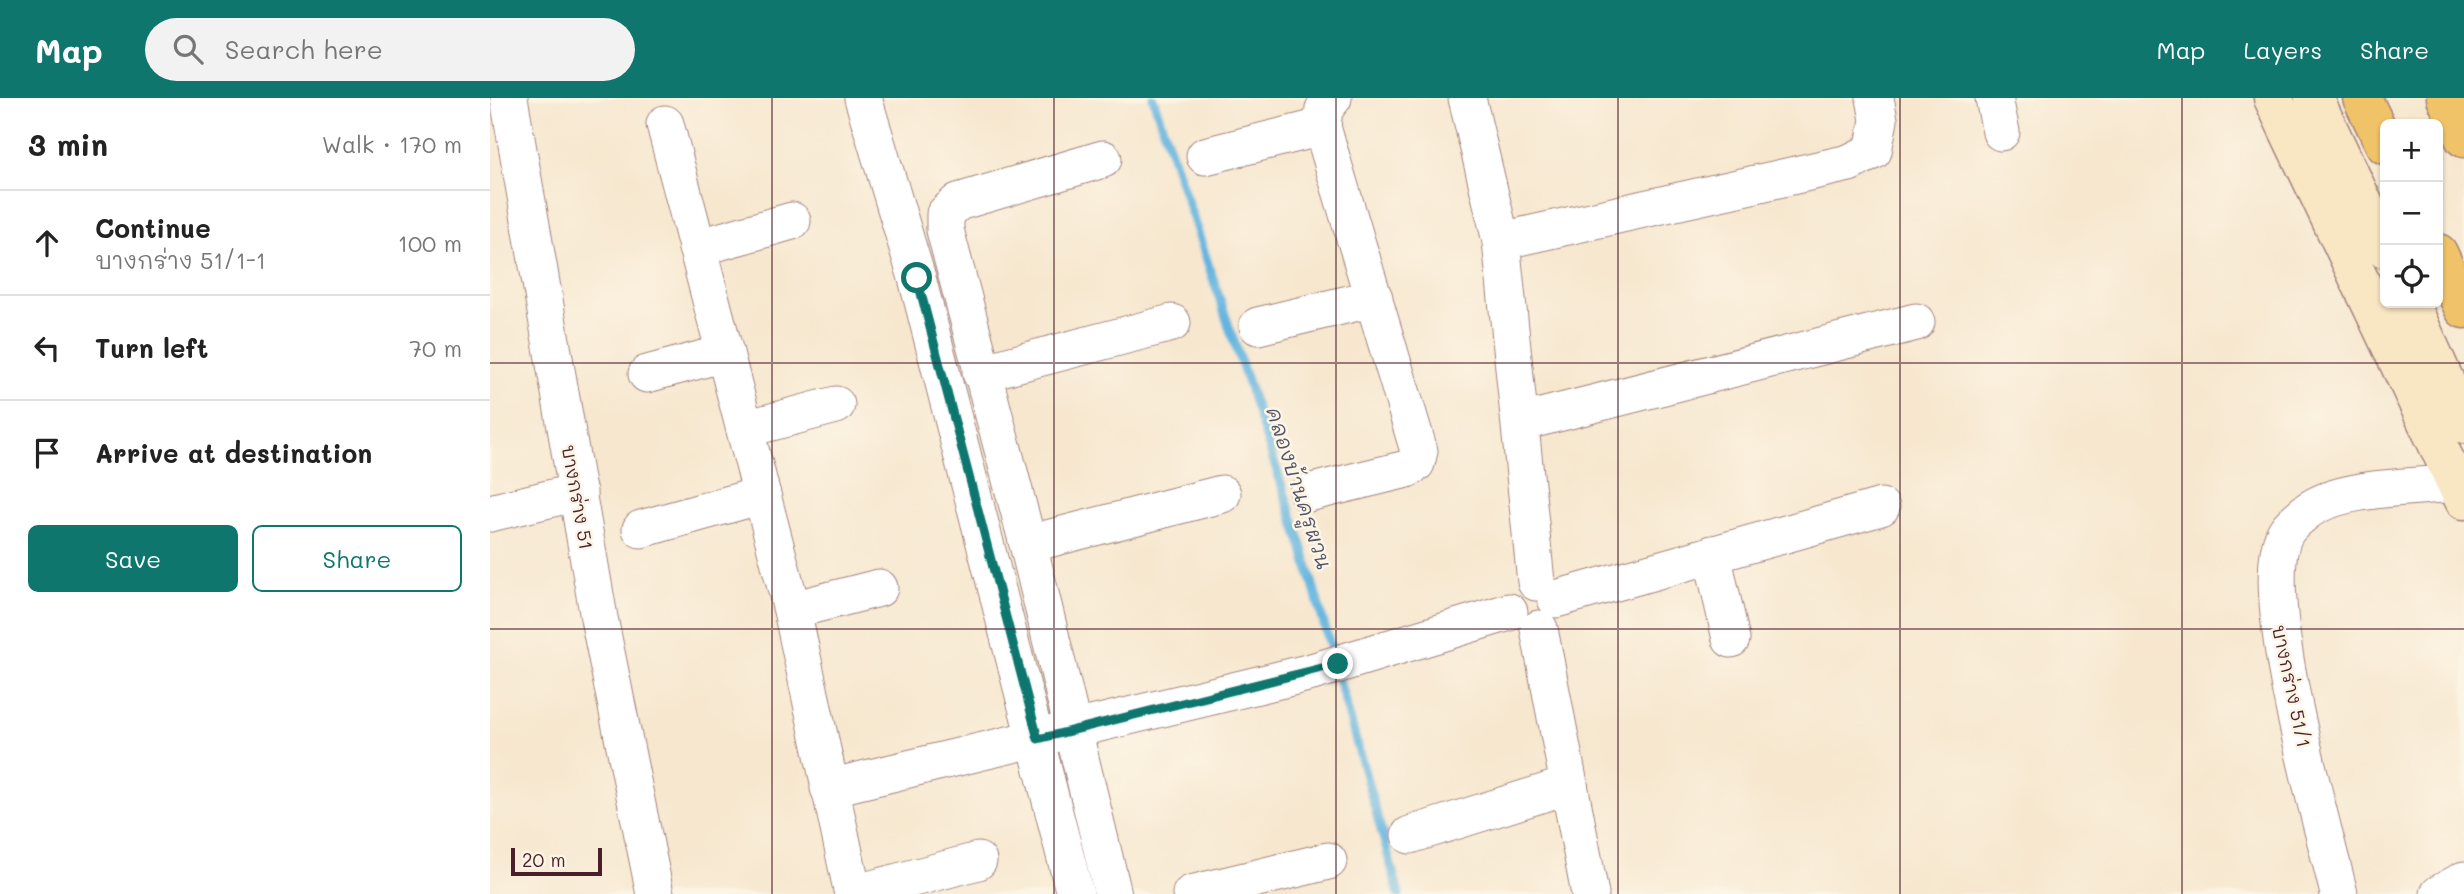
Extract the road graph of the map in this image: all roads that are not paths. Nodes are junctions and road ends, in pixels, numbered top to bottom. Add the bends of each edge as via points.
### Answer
1 (509, 98) edge
2 (863, 98) edge
3 (1468, 98) edge
4 (1875, 98) edge
5 (2273, 98) edge
6 (2314, 98) edge
7 (2362, 98) edge
8 (2446, 98) edge
9 (1328, 113) edge
10 (665, 124) dead end
11 (2380, 135) edge
12 (2464, 138) edge
13 (1205, 156) dead end
14 (1103, 159) dead end
15 (792, 220) dead end
16 (1501, 241) junction
17 (2384, 245) edge
18 (697, 248) junction
19 (2443, 264) edge
20 (1374, 298) junction
21 (2412, 308) edge
22 (2464, 309) edge
23 (1916, 322) dead end
24 (1172, 323) dead end
25 (1258, 326) dead end
26 (725, 353) junction
27 (981, 373) junction
28 (647, 374) dead end
29 (836, 405) dead end
30 (1522, 422) junction
31 (2464, 424) edge
32 (745, 429) junction
33 (2460, 491) edge
34 (578, 492) junction
35 (1308, 493) dead end
36 (762, 495) junction
37 (1222, 495) dead end
38 (1881, 507) dead end
39 (490, 513) edge
40 (641, 529) dead end
41 (1028, 544) junction
42 (1712, 554) junction
43 (879, 588) dead end
44 (1535, 606) junction
45 (793, 610) junction
46 (1731, 639) dead end
47 (1074, 730) junction
48 (1038, 739) junction
49 (1569, 785) junction
50 (829, 788) junction
51 (1410, 835) dead end
52 (978, 861) dead end
53 (1328, 861) dead end
54 (2464, 880) edge
55 (655, 894) edge
56 (853, 894) edge
57 (1075, 894) edge
58 (1113, 894) edge
59 (1191, 894) edge
60 (1590, 894) edge
61 (2339, 894) edge
62 (2439, 894) edge

1 - 34 street, บางกร่าง 51
2 - 48 street via 917,278
3 - 16 street
4 - 16 street via 1879,120 1873,151 1849,163
5 - 33 main road
6 - 17 main road
7 - 11 main road
8 - 12 main road
9 - 13 street
9 - 20 street
10 - 18 street
14 - 27 street via 958,202 945,214 945,230
15 - 18 street
16 - 30 street
18 - 26 street
19 - 22 main road
20 - 25 street
20 - 35 street via 1419,451 1416,463
21 - 31 main road
23 - 30 street
24 - 27 street
26 - 28 street
26 - 32 street
27 - 41 street
29 - 32 street
30 - 44 street
32 - 36 street
33 - 61 street, บางกร่าง 51/1 via 2334,497 2308,511 2286,531 2277,562 2282,651
34 - 39 street
34 - 55 street, บางกร่าง 51
36 - 40 street
36 - 45 street
37 - 41 street
38 - 42 street
41 - 47 street
42 - 44 street
42 - 46 street
43 - 45 street
44 - 47 street via 1325,668
44 - 49 street
45 - 50 street
47 - 48 street
47 - 58 street
48 - 50 street
48 - 57 street
49 - 51 street
49 - 60 street
50 - 56 street
52 - 56 street
53 - 59 street
54 - 62 street

